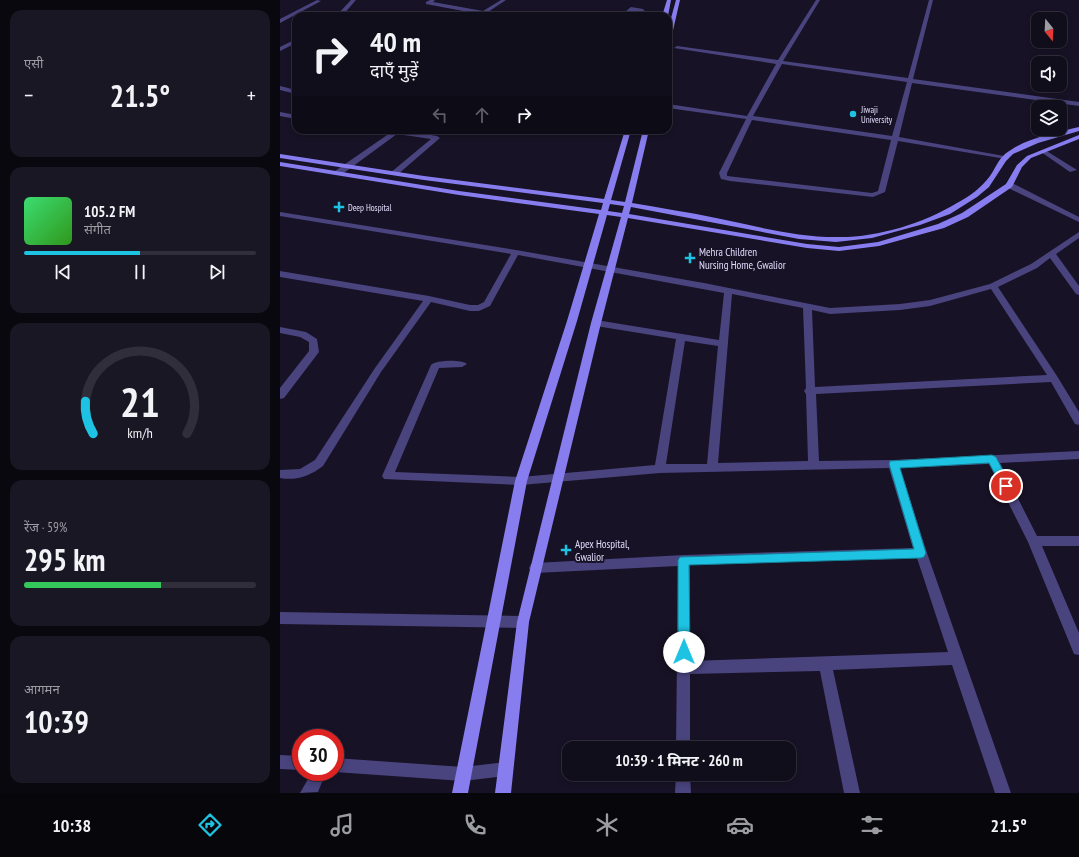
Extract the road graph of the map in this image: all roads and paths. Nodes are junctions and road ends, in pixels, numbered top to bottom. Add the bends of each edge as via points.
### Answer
1 (354, 0) edge
2 (433, 0) edge
3 (504, 0) edge
4 (669, 0) edge
5 (678, 0) edge
6 (818, 0) edge
7 (931, 0) edge
8 (319, 2) dead end
9 (297, 12) edge
10 (342, 12) edge
11 (471, 12) edge
12 (484, 12) edge
13 (627, 12) edge
14 (642, 12) edge
15 (666, 12) edge
16 (292, 14) edge
17 (280, 20) edge
18 (672, 23) edge
19 (280, 40) edge
20 (292, 42) edge
21 (292, 43) edge
22 (677, 48) dead end
23 (280, 49) edge
24 (780, 62) junction
25 (910, 82) junction
26 (280, 88) edge
27 (292, 91) edge
28 (1079, 104) edge
29 (672, 106) edge
30 (280, 114) edge
31 (289, 116) junction
32 (292, 116) edge
33 (749, 116) junction
34 (280, 122) edge
35 (1079, 129) edge
36 (393, 134) edge
37 (414, 134) edge
38 (627, 134) edge
39 (645, 134) edge
40 (1079, 137) edge
41 (896, 139) junction
42 (1043, 151) junction
43 (280, 156) edge
44 (1004, 158) junction
45 (280, 164) edge
46 (347, 166) junction
47 (1073, 170) dead end
48 (338, 173) junction
49 (394, 173) junction
50 (1005, 174) junction
51 (1009, 185) junction
52 (492, 187) junction
53 (484, 196) junction
54 (607, 202) junction
55 (627, 210) junction
56 (603, 213) junction
57 (280, 214) edge
58 (1079, 220) edge
59 (1079, 234) edge
60 (871, 236) junction
61 (879, 244) junction
62 (516, 252) junction
63 (1051, 254) junction
64 (588, 265) junction
65 (609, 269) junction
66 (280, 274) edge
67 (993, 286) junction
68 (728, 291) junction
69 (1079, 292) edge
70 (429, 299) junction
71 (807, 306) junction
72 (596, 323) junction
73 (280, 330) edge
74 (680, 337) junction
75 (723, 344) junction
76 (462, 364) dead end
77 (1054, 378) junction
78 (810, 391) junction
79 (280, 395) edge
80 (1079, 421) edge
81 (1079, 455) edge
82 (992, 459) junction
83 (894, 464) junction
84 (814, 466) junction
85 (712, 468) junction
86 (660, 469) junction
87 (280, 474) edge
88 (557, 480) junction
89 (521, 481) junction
90 (1034, 541) junction
91 (1079, 542) edge
92 (921, 553) junction
93 (684, 560) junction
94 (536, 568) junction
95 (280, 618) edge
96 (493, 622) junction
97 (523, 622) junction
98 (1079, 649) edge
99 (956, 658) junction
100 (825, 664) junction
101 (684, 668) junction
102 (683, 741) edge
103 (280, 762) edge
104 (292, 763) edge
105 (344, 766) edge
106 (506, 769) junction
107 (463, 774) junction
108 (315, 781) edge
109 (683, 781) edge
110 (308, 793) edge
111 (460, 793) edge
112 (503, 793) edge
113 (683, 793) edge
114 (852, 793) edge
115 (1003, 793) edge

1 - 10 street
2 - 11 street via 428,3
3 - 12 street
4 - 15 main road
5 - 18 main road
6 - 24 street via 804,28
7 - 25 street
8 - 9 street
13 - 14 street via 631,7
16 - 17 street
19 - 20 street
21 - 23 street
22 - 24 street
24 - 25 street
24 - 33 street
25 - 28 street
25 - 41 street
26 - 27 street
29 - 33 street
30 - 31 street
31 - 32 street
31 - 34 street
33 - 41 street
33 - 41 street via 723,173 730,179 878,194 882,190
35 - 44 main road via 1030,144
36 - 46 street
37 - 49 street via 437,138
38 - 54 main road
39 - 55 main road
40 - 42 main road
41 - 44 street
42 - 47 street
42 - 50 main road
43 - 46 main road
44 - 50 main road
45 - 48 main road
46 - 48 street
46 - 49 main road
48 - 53 main road
49 - 52 main road
50 - 51 main road
50 - 60 main road via 953,209 931,219
51 - 58 street
51 - 61 main road via 965,215 941,226
52 - 53 main road
52 - 54 main road
53 - 56 main road
54 - 55 main road
54 - 56 main road
55 - 56 main road
55 - 60 main road via 703,217 809,238 838,240
55 - 61 main road via 807,246 839,249
55 - 65 main road
56 - 64 main road
57 - 62 street
59 - 63 street
60 - 61 main road
62 - 64 street
62 - 70 street via 486,304 479,308
63 - 67 street via 1034,266
63 - 69 street
64 - 65 street
64 - 89 main road
65 - 68 street
65 - 72 main road
66 - 70 street
67 - 71 street via 930,303 900,307 830,311
67 - 77 street
68 - 71 street
68 - 75 street
70 - 87 street via 378,370 319,463 300,474
71 - 78 street
72 - 74 street
72 - 88 main road
73 - 79 street via 303,334 314,341 314,352
74 - 75 street
74 - 86 street
75 - 85 street
76 - 89 street via 436,365 388,476
77 - 78 street
77 - 80 street
78 - 84 street
81 - 82 street
82 - 83 street
82 - 90 street
83 - 84 street
83 - 92 street
84 - 85 street
85 - 86 street
86 - 88 street
88 - 89 street
88 - 94 main road
89 - 96 main road
90 - 91 street
90 - 98 street
92 - 93 street
92 - 99 street
93 - 94 street
93 - 101 street
94 - 97 main road
95 - 96 street
96 - 97 street
96 - 107 main road
97 - 106 main road
99 - 100 street
99 - 115 street
100 - 101 street
100 - 114 street
101 - 102 street
103 - 104 street
105 - 107 street
106 - 107 street
106 - 112 main road
107 - 111 main road
108 - 110 street
109 - 113 street

